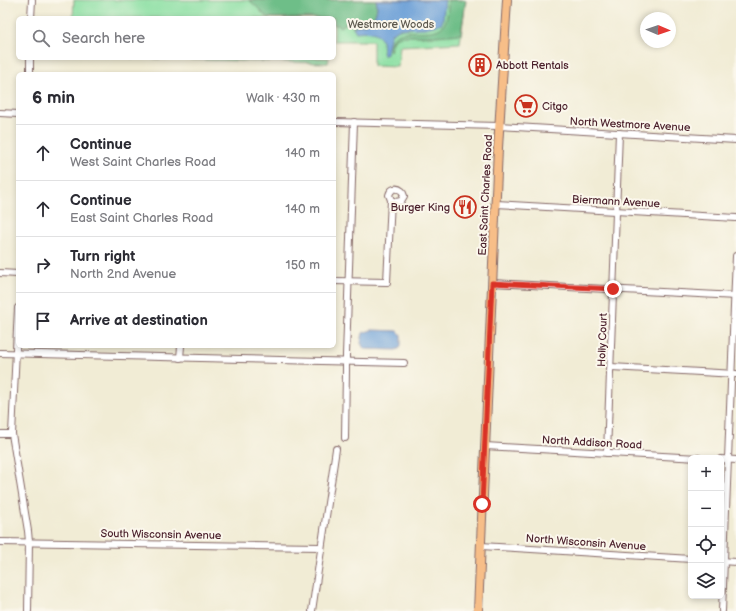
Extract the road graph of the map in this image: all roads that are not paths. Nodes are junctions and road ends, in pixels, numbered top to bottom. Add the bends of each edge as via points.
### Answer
1 (32, 0) edge
2 (506, 0) edge
3 (31, 16) edge
4 (30, 60) edge
5 (30, 72) edge
6 (0, 113) edge
7 (16, 114) edge
8 (336, 122) edge
9 (354, 122) junction
10 (499, 126) junction
11 (619, 133) junction
12 (736, 140) edge
13 (391, 200) dead end
14 (496, 204) junction
15 (616, 211) junction
16 (736, 218) edge
17 (736, 256) edge
18 (0, 273) edge
19 (16, 274) edge
20 (336, 281) edge
21 (349, 281) junction
22 (492, 283) junction
23 (613, 289) junction
24 (735, 296) edge
25 (16, 348) edge
26 (181, 348) edge
27 (0, 353) edge
28 (16, 354) junction
29 (180, 358) junction
30 (346, 362) junction
31 (404, 363) dead end
32 (611, 367) junction
33 (734, 374) edge
34 (0, 434) edge
35 (12, 434) junction
36 (345, 438) dead end
37 (485, 446) junction
38 (336, 449) dead end
39 (608, 453) junction
40 (688, 457) edge
41 (724, 460) edge
42 (736, 460) edge
43 (724, 491) edge
44 (723, 527) edge
45 (0, 542) edge
46 (29, 542) junction
47 (481, 546) junction
48 (321, 547) junction
49 (688, 559) edge
50 (724, 561) edge
51 (736, 562) edge
52 (723, 563) edge
53 (28, 611) edge
54 (312, 611) edge
55 (478, 611) edge
56 (722, 611) edge

1 - 3 street
2 - 10 main road, East Saint Charles Road
4 - 5 street
6 - 7 street
8 - 9 street, North Westmore Avenue
9 - 10 street, North Westmore Avenue
9 - 21 street
10 - 11 street, North Westmore Avenue
10 - 14 main road, East Saint Charles Road
11 - 12 street, North Westmore Avenue
11 - 15 street, Holly Court
13 - 21 street via 387,282
14 - 15 street, Biermann Avenue
14 - 22 main road, East Saint Charles Road
15 - 16 street, Biermann Avenue
15 - 23 street, Holly Court
17 - 24 street
18 - 19 street
20 - 21 street
21 - 30 street
22 - 23 street
22 - 37 main road, East Saint Charles Road
23 - 24 street
23 - 32 street, Holly Court
24 - 33 street
25 - 28 street
26 - 29 street
27 - 28 street
28 - 29 street
28 - 35 street
29 - 30 street
30 - 31 street
30 - 36 street
32 - 33 street
32 - 39 street, Holly Court
33 - 41 street
34 - 35 street
35 - 46 street
37 - 39 street, North Addison Road
37 - 47 main road, East Saint Charles Road
38 - 48 street
39 - 40 street, North Addison Road
41 - 42 street
43 - 44 street
45 - 46 street, South Wisconsin Avenue
46 - 48 street, South Wisconsin Avenue
46 - 53 street
47 - 49 street, North Wisconsin Avenue
47 - 55 main road, East Saint Charles Road
48 - 54 street
50 - 51 street
52 - 56 street

